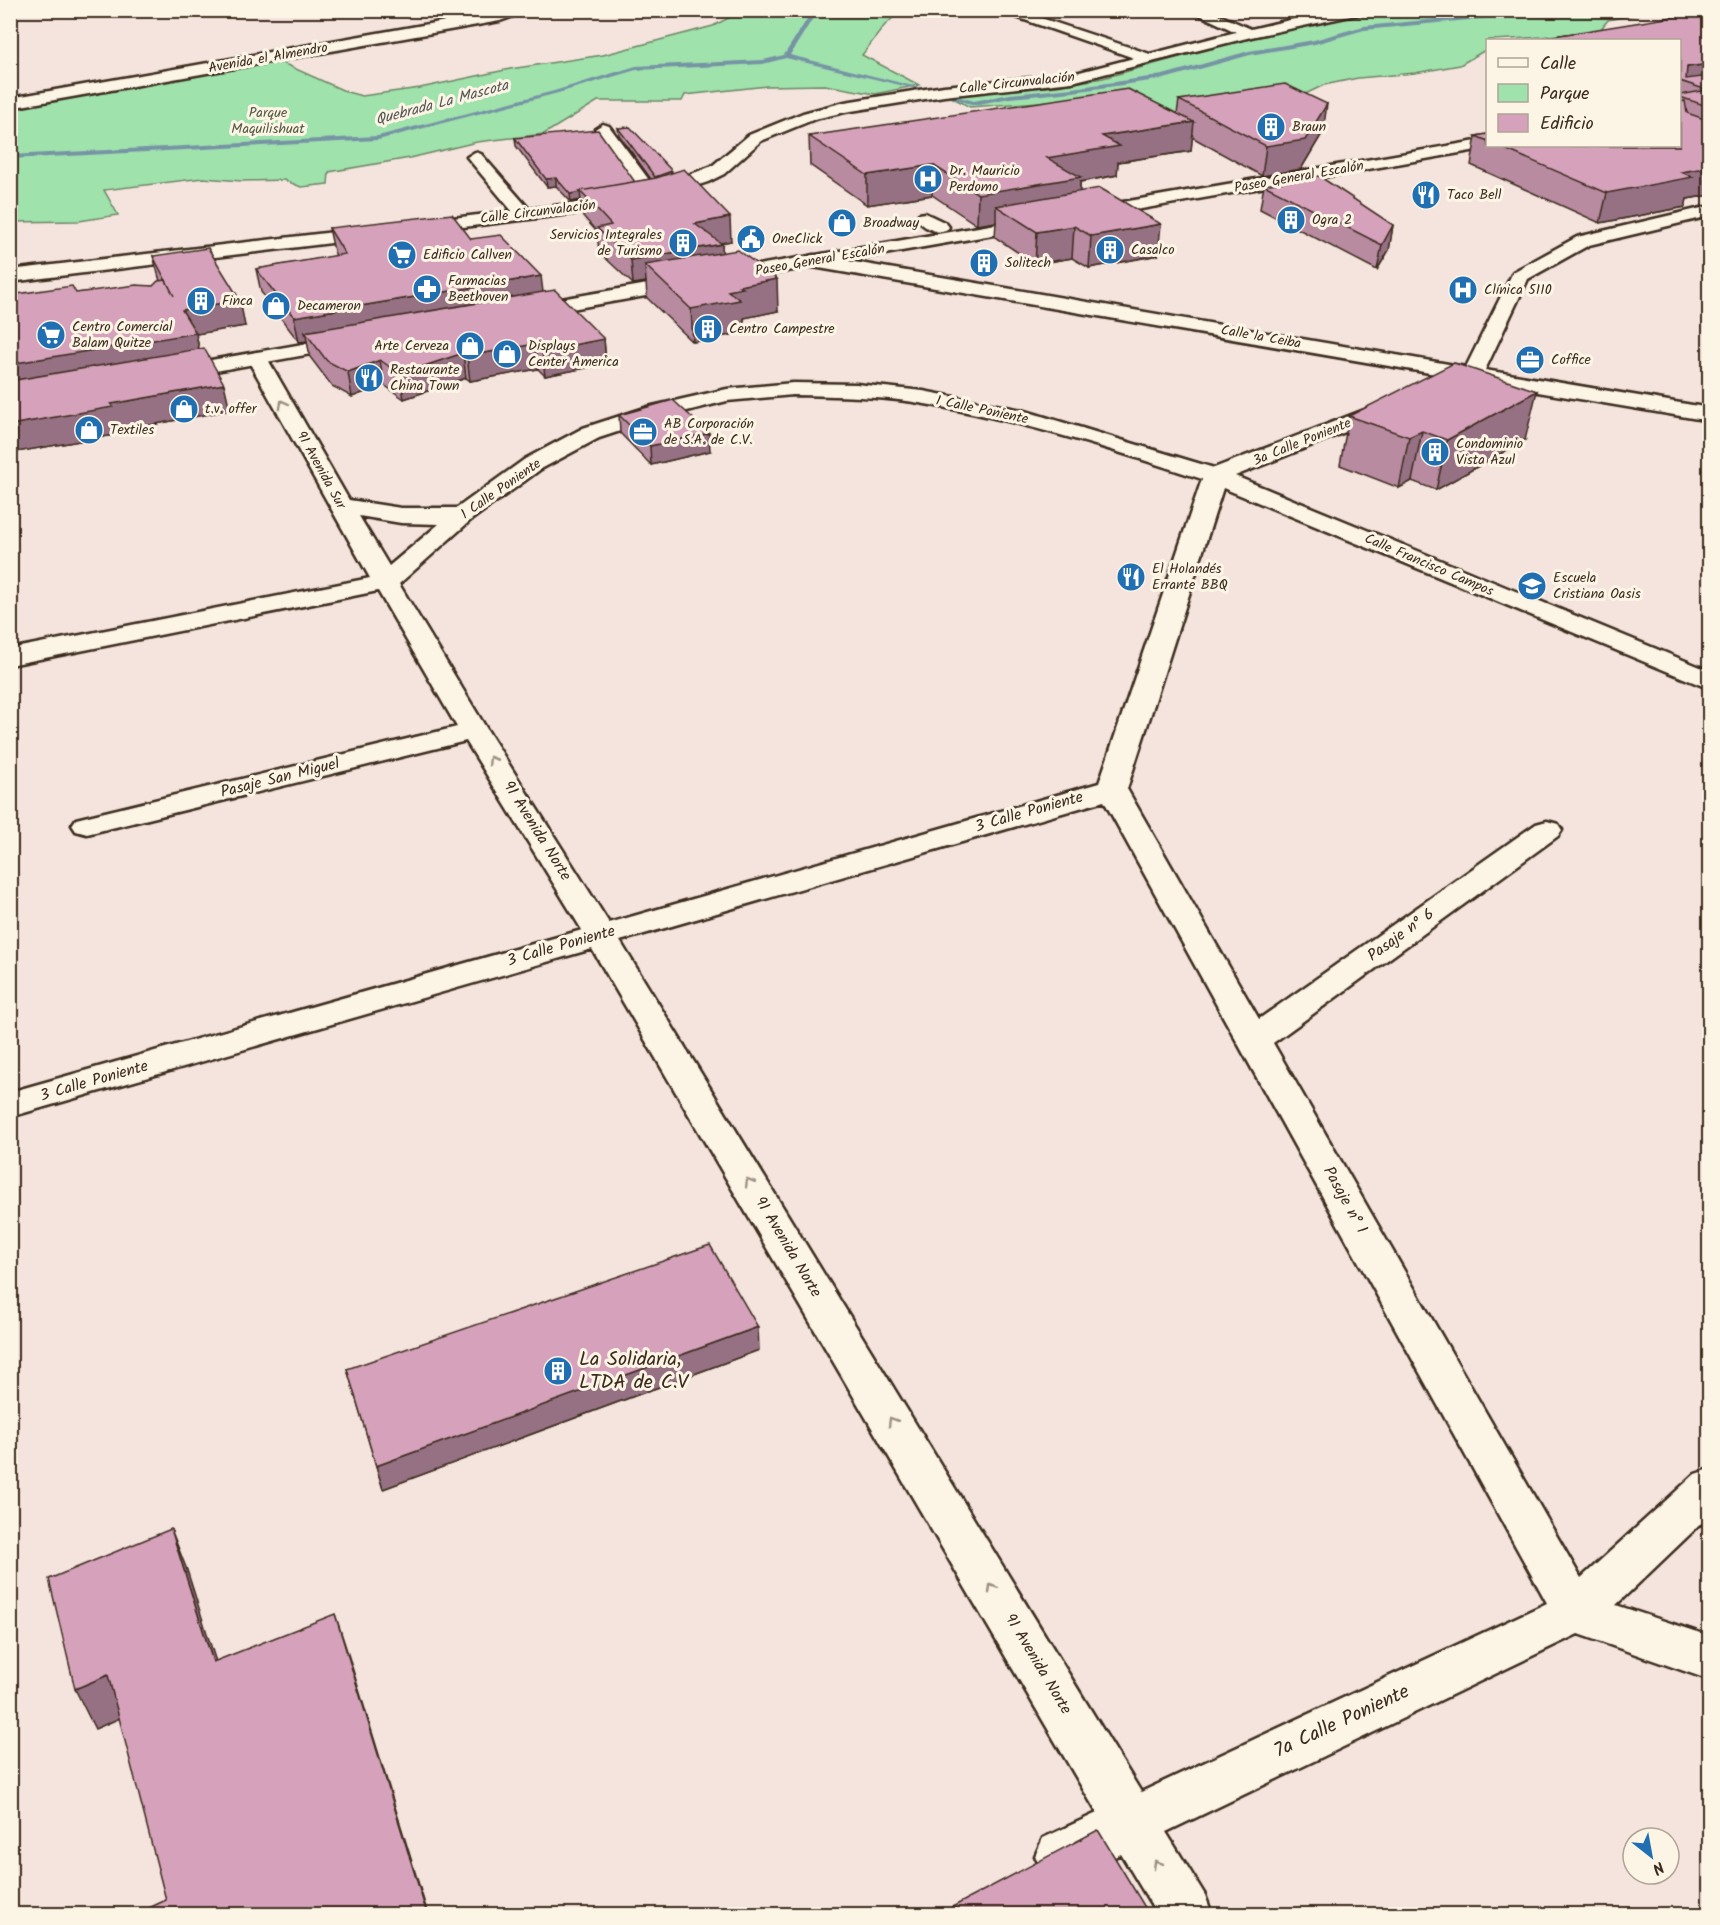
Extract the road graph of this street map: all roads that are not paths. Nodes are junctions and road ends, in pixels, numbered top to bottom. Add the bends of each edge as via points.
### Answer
1 (525, 10) edge
2 (1002, 10) edge
3 (1195, 10) edge
4 (1360, 10) edge
5 (1330, 12) edge
6 (1250, 33) junction
7 (1148, 58) junction
8 (10, 103) edge
9 (603, 129) dead end
10 (1486, 134) edge
11 (1486, 144) edge
12 (475, 157) dead end
13 (651, 195) junction
14 (1710, 211) edge
15 (524, 214) junction
16 (813, 261) junction
17 (131, 262) junction
18 (10, 276) edge
19 (143, 283) edge
20 (257, 358) junction
21 (1473, 373) junction
22 (1710, 415) edge
23 (1215, 476) junction
24 (340, 505) junction
25 (463, 515) junction
26 (386, 582) junction
27 (10, 657) edge
28 (1710, 681) edge
29 (474, 730) junction
30 (1113, 789) junction
31 (87, 825) dead end
32 (1547, 830) dead end
33 (600, 934) junction
34 (1255, 1039) junction
35 (10, 1105) edge
36 (1710, 1487) edge
37 (1576, 1611) junction
38 (1710, 1658) edge
39 (1132, 1821) junction
40 (1028, 1873) edge
41 (1186, 1914) edge

1 - 8 street, Avenida el Almendro
2 - 7 street
3 - 6 street
4 - 5 street, Calle Circunvalación
5 - 6 street, Calle Circunvalación
6 - 7 street, Calle Circunvalación
7 - 13 street, Calle Circunvalación via 1072,78 890,99 809,116 755,138 718,170
9 - 13 street
10 - 16 street, Paseo General Escalón via 932,222 510,307
11 - 16 street, Paseo General Escalón
12 - 15 street
13 - 15 street, Calle Circunvalación
14 - 21 street via 1583,241 1520,276
15 - 17 street, Calle Circunvalación
16 - 21 street, Calle la Ceiba
17 - 18 street, Calle Circunvalación
17 - 19 street
20 - 20 street via 369,332 157,368
24 -> 20 street, 91 Avenida Sur
21 - 22 street, Calle la Ceiba
21 - 23 street, 3a Calle Poniente
23 - 25 street, 1 Calle Poniente via 1014,415 923,397 793,389 727,395 591,433 533,464
23 - 28 street, Calle Francisco Campos
23 - 30 street
24 - 25 street via 396,517
24 - 26 street, 91 Avenida Sur
25 - 26 street, 1 Calle Poniente
26 - 27 street, 1 Calle Poniente
26 - 29 street, 91 Avenida Norte
29 - 31 street, Pasaje San Miguel
33 -> 29 street, 91 Avenida Norte
30 - 33 street, 3 Calle Poniente
30 - 34 street, Pasaje n° 1
32 - 34 street, Pasaje n° 6
33 - 35 street, 3 Calle Poniente
39 -> 33 street, 91 Avenida Norte
34 - 37 street, Pasaje n° 1
36 - 37 street, 7a Calle Poniente
37 - 38 street
37 - 39 street, 7a Calle Poniente
39 - 40 street, 7a Calle Poniente
41 -> 39 street, 91 Avenida Norte

